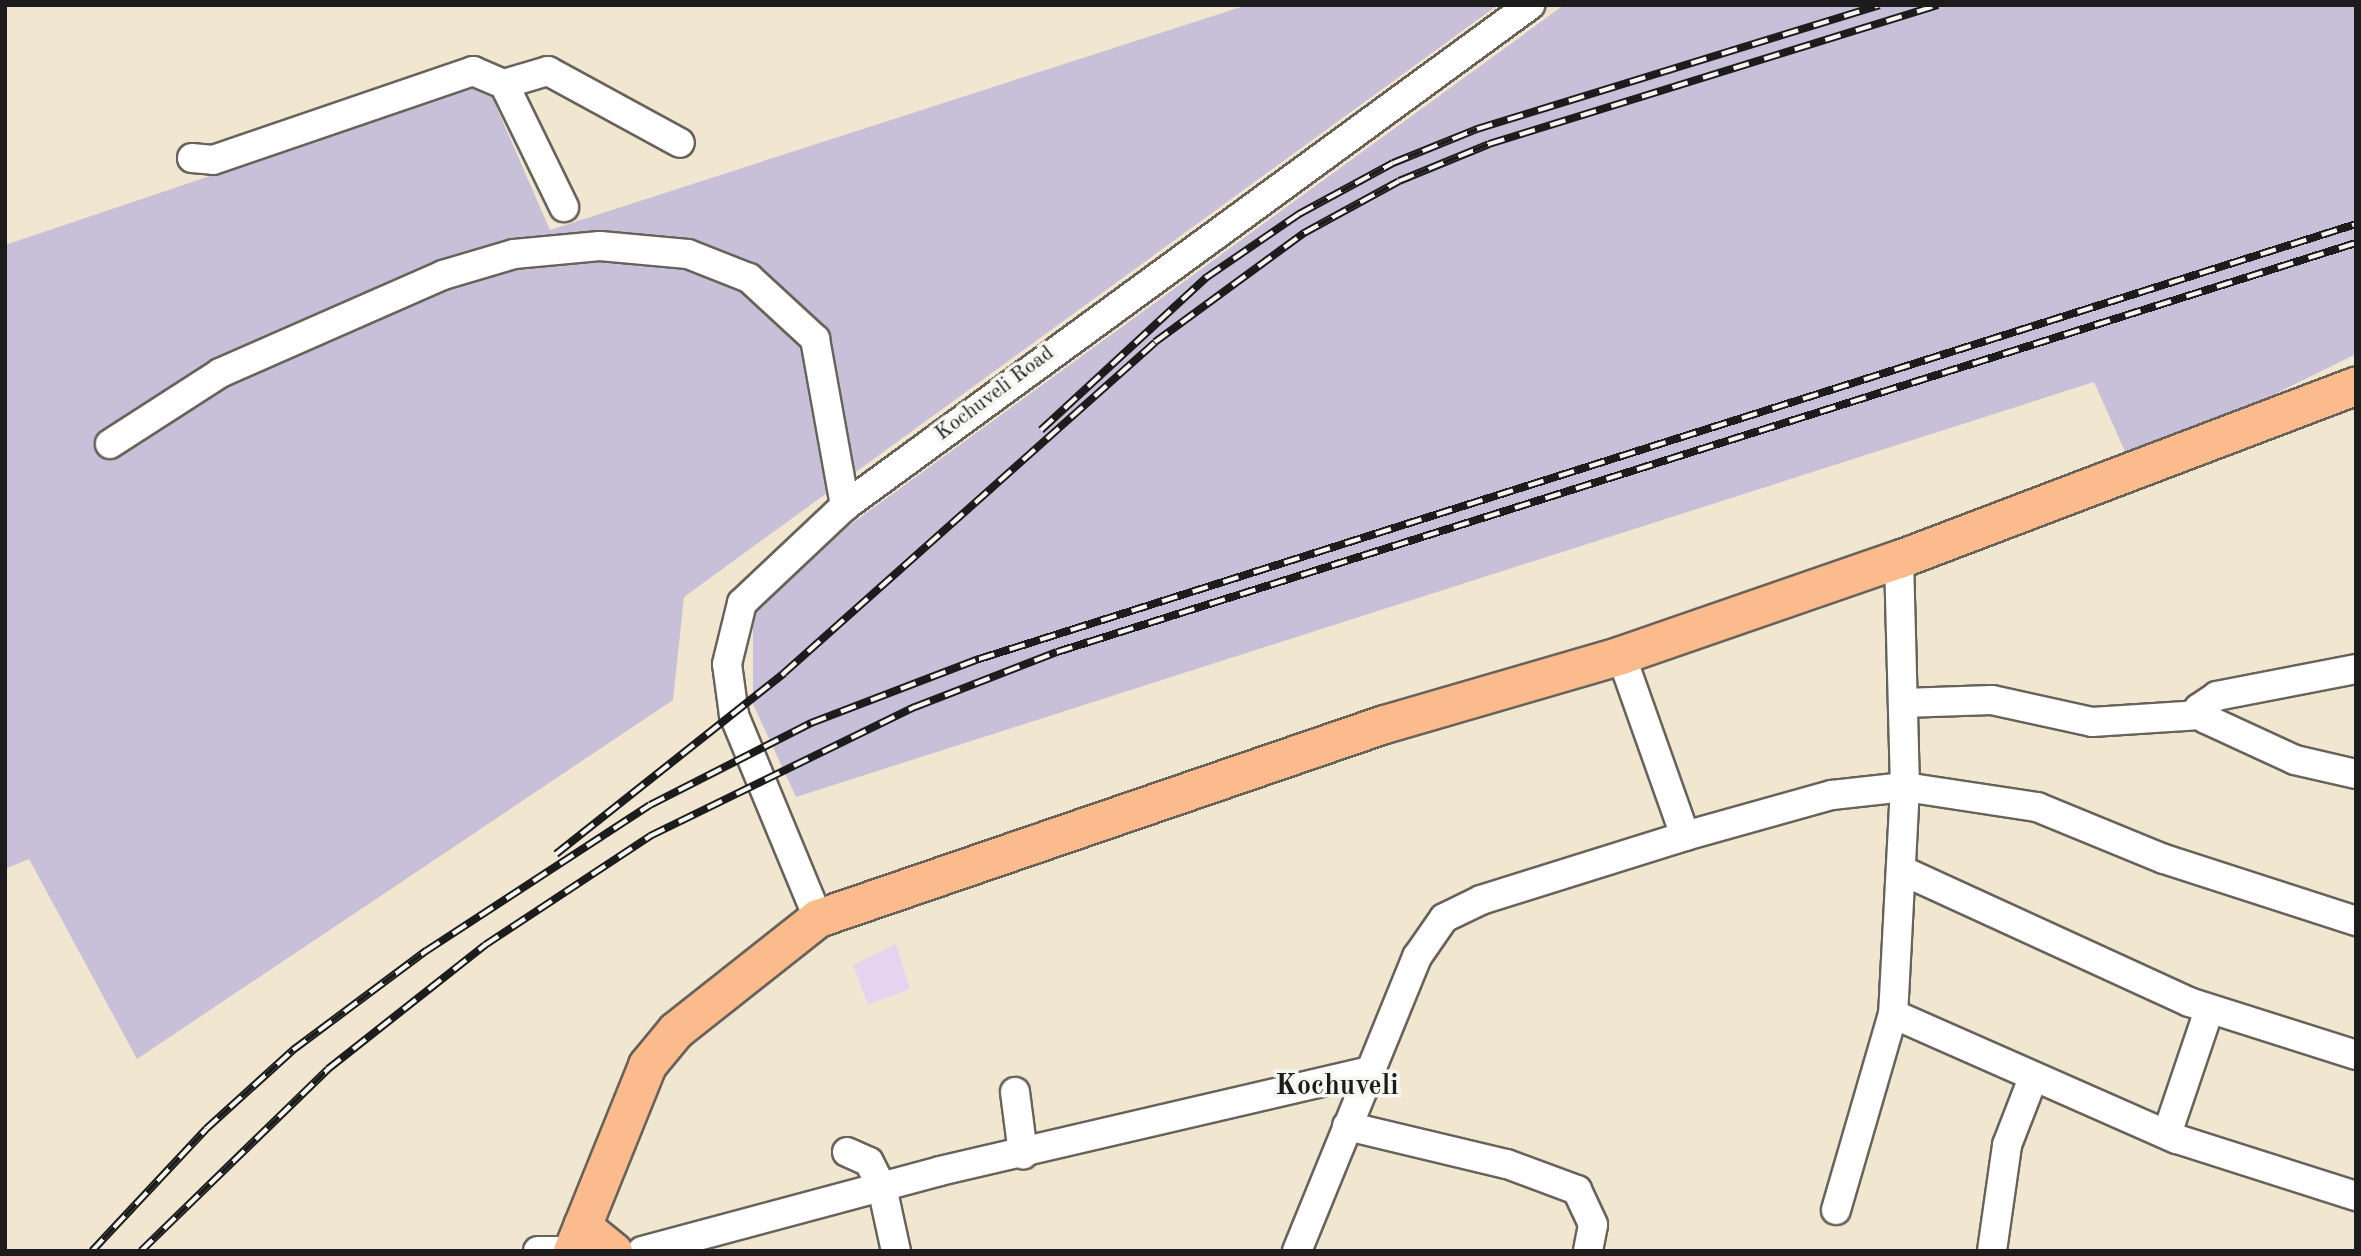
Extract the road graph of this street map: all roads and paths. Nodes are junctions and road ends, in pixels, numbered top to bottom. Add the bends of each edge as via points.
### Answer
1 (1530, 5) edge
2 (504, 84) junction
3 (680, 144) dead end
4 (192, 158) dead end
5 (564, 207) dead end
6 (2356, 385) edge
7 (110, 443) dead end
8 (845, 506) junction
9 (1899, 559) junction
10 (1621, 655) junction
11 (2356, 670) edge
12 (1903, 703) junction
13 (2201, 715) junction
14 (2356, 774) edge
15 (1905, 787) junction
16 (1685, 836) junction
17 (1901, 870) junction
18 (818, 918) junction
19 (2356, 921) edge
20 (2209, 1010) junction
21 (1894, 1014) junction
22 (2356, 1055) edge
23 (1370, 1072) junction
24 (2033, 1078) junction
25 (1015, 1091) dead end
26 (1347, 1126) junction
27 (2167, 1134) junction
28 (847, 1152) dead end
29 (1023, 1154) junction
30 (882, 1187) junction
31 (2356, 1196) edge
32 (1836, 1210) dead end
33 (577, 1238) edge
34 (1993, 1250) edge
35 (538, 1251) edge
36 (613, 1251) edge
37 (642, 1251) edge
38 (896, 1251) edge
39 (1297, 1251) edge
40 (1588, 1251) edge

1 - 8 street, Kochuveli Road
2 - 3 street via 548,71
2 - 4 street via 473,71 213,160
2 - 5 street
6 - 9 main road
7 - 8 street via 220,373 443,275 514,254 600,246 688,254 749,278 815,339
8 - 18 street, Kochuveli Road via 742,603 727,664 734,715 757,782
9 - 10 main road
9 - 12 street
10 - 16 street
10 - 18 main road via 1384,724
11 - 13 street via 2205,699
12 - 13 street via 1992,700 2092,722
12 - 15 street
13 - 14 street via 2295,760
15 - 16 street via 1832,795
15 - 17 street
15 - 19 street via 2037,807 2164,859
16 - 23 street via 1480,900 1444,918 1417,957
17 - 20 street
17 - 21 street
18 - 33 main road via 676,1030 647,1065
20 - 22 street
20 - 27 street
21 - 24 street
21 - 32 street
23 - 26 street
23 - 29 street
24 - 27 street
24 - 34 street via 2007,1145
25 - 29 street
26 - 39 street
26 - 40 street via 1507,1164 1577,1190 1593,1225
27 - 31 street
28 - 30 street via 869,1162
29 - 30 street
30 - 37 street
30 - 38 street
33 - 35 street
33 - 36 main road

